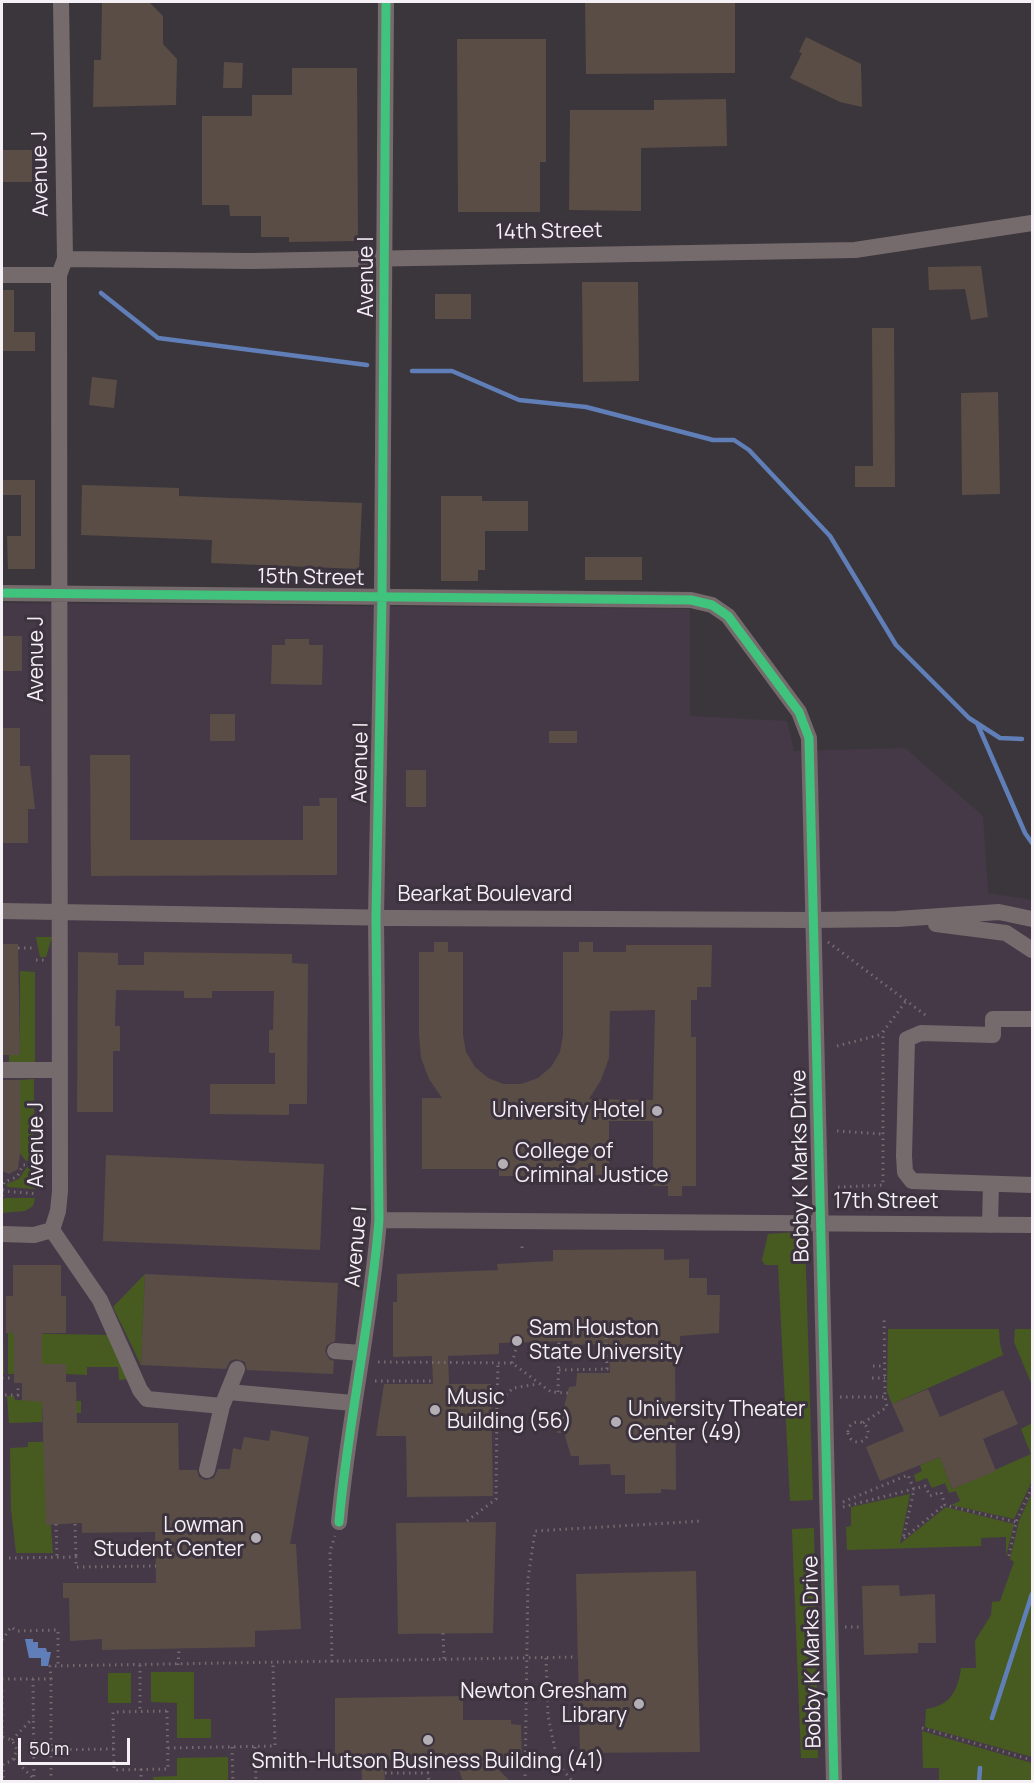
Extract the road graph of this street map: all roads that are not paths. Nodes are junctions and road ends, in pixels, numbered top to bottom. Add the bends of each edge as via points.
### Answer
1 (61, 2) edge
2 (386, 2) edge
3 (1032, 223) edge
4 (386, 257) junction
5 (64, 258) junction
6 (2, 275) edge
7 (59, 275) junction
8 (2, 593) edge
9 (60, 594) junction
10 (382, 597) junction
11 (691, 600) joint
12 (2, 911) edge
13 (60, 911) junction
14 (376, 917) junction
15 (897, 919) junction
16 (1032, 919) edge
17 (813, 920) junction
18 (1032, 950) edge
19 (1032, 1019) edge
20 (2, 1070) edge
21 (60, 1070) junction
22 (990, 1184) junction
23 (1032, 1185) edge
24 (379, 1220) junction
25 (821, 1225) junction
26 (990, 1225) junction
27 (1032, 1225) edge
28 (52, 1230) junction
29 (2, 1234) edge
30 (335, 1351) dead end
31 (361, 1353) junction
32 (237, 1370) dead end
33 (225, 1399) junction
34 (353, 1403) junction
35 (207, 1470) dead end
36 (339, 1522) road end
37 (834, 1782) edge

1 - 5 street, Avenue J
2 - 4 street, Avenue I
3 - 4 street, 14th Street via 855,250
4 - 5 street, 14th Street via 250,261
4 - 10 street, Avenue I
5 - 7 street, Avenue J
6 - 7 street
7 - 9 street, Avenue J
8 - 9 street, 15th Street
9 - 10 street, 15th Street
9 - 13 street, Avenue J
10 - 11 street, 15th Street
10 - 14 street, Avenue I
11 - 17 street, Bobby K Marks Drive via 712,605 728,616 800,712 808,738
12 - 13 street, Bearkat Boulevard
13 - 14 street, Bearkat Boulevard
13 - 21 street, Avenue J
14 - 17 street, Bearkat Boulevard
14 - 24 street, Avenue I
15 - 16 street, Bearkat Boulevard via 999,912
15 - 17 street, Bearkat Boulevard
15 - 18 street, Bearkat Boulevard via 1006,933
17 - 25 street, Bobby K Marks Drive
19 - 22 street via 993,1019 993,1035 914,1035 906,1045 906,1172 912,1181
20 - 21 street
21 - 28 street, Avenue J via 60,1191
22 - 23 street
22 - 26 street
24 - 25 street, 17th Street
24 - 31 street, Avenue I via 376,1266
25 - 26 street, 17th Street
25 - 37 street, Bobby K Marks Drive
26 - 27 street, 17th Street
28 - 29 street
28 - 33 street via 100,1300 147,1399
30 - 31 street
31 - 34 street, Avenue I
32 - 33 street
33 - 34 street
33 - 35 street
34 - 36 street, Avenue I

